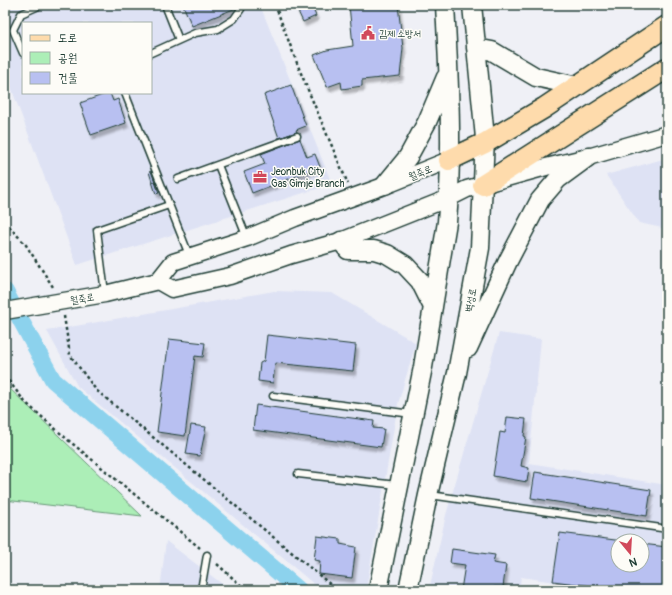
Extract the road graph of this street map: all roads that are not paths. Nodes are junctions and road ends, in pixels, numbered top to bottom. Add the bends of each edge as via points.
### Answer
1 (40, 5) edge
2 (166, 5) edge
3 (239, 5) edge
4 (445, 5) edge
5 (472, 5) edge
6 (667, 26) edge
7 (179, 40) junction
8 (476, 48) junction
9 (22, 52) edge
10 (152, 53) edge
11 (667, 68) edge
12 (448, 71) junction
13 (577, 86) junction
14 (125, 94) edge
15 (667, 134) edge
16 (297, 136) dead end
17 (485, 143) junction
18 (588, 158) junction
19 (449, 160) junction
20 (218, 165) junction
21 (178, 179) dead end
22 (385, 185) junction
23 (483, 185) junction
24 (449, 198) junction
25 (169, 205) junction
26 (247, 238) junction
27 (341, 241) junction
28 (190, 255) junction
29 (158, 281) junction
30 (105, 294) junction
31 (433, 307) junction
32 (5, 311) edge
33 (457, 373) junction
34 (273, 396) dead end
35 (413, 414) junction
36 (298, 474) dead end
37 (399, 485) junction
38 (428, 495) junction
39 (661, 528) dead end
40 (207, 555) road end
41 (201, 590) edge
42 (378, 590) edge
43 (408, 590) edge

1 - 9 lane via 21,14 13,30
2 - 7 lane
3 - 7 lane via 241,9 234,19 218,29 195,33
4 - 12 main road
5 - 8 main road, 벽성로
6 - 13 main road, 월죽로
7 - 10 lane
8 - 13 main road via 492,51 536,77
8 - 17 main road, 벽성로
11 - 23 main road
12 - 19 main road
12 - 22 main road via 428,122 408,157
13 - 17 main road, 월죽로
14 - 25 lane
15 - 18 street
16 - 20 lane
17 - 19 main road, 월죽로
17 - 23 main road, 벽성로
18 - 23 street
18 - 33 main road via 558,180 540,200 508,261
19 - 22 street, 월죽로
19 - 24 main road
20 - 21 lane
20 - 26 lane
22 - 26 street, 월죽로
23 - 24 street
23 - 33 main road, 벽성로 via 480,248
24 - 27 street
24 - 31 main road
25 - 28 lane
25 - 30 lane via 97,230
26 - 28 street, 월죽로
27 - 29 street via 230,276 172,289
27 - 31 main road via 348,250 374,250 387,254 406,266 420,282
28 - 29 street, 월죽로 via 173,262
29 - 30 street, 월죽로
30 - 32 street, 월죽로
31 - 35 main road
33 - 38 main road, 벽성로
34 - 35 lane
35 - 37 main road
36 - 37 lane
37 - 42 main road
38 - 39 lane
38 - 43 main road, 벽성로
40 - 41 lane

